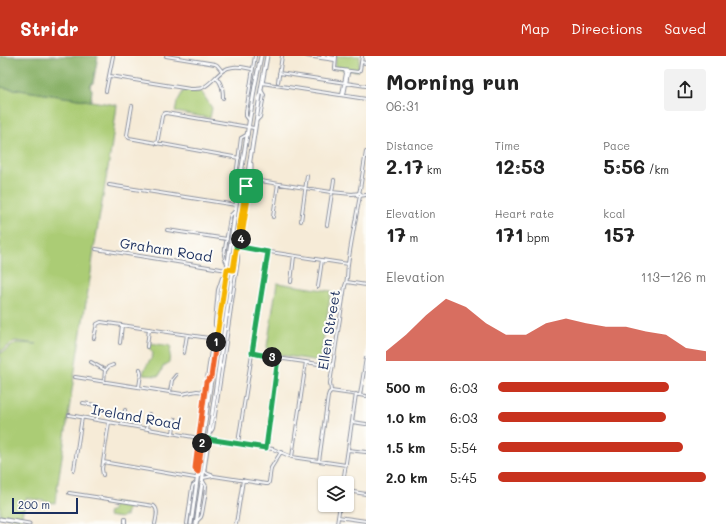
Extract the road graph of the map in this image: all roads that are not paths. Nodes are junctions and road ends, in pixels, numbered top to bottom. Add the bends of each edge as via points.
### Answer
1 (113, 56) edge
2 (166, 56) edge
3 (255, 56) edge
4 (261, 56) edge
5 (267, 56) edge
6 (282, 56) edge
7 (307, 56) edge
8 (312, 56) edge
9 (322, 56) edge
10 (362, 56) edge
11 (336, 58) edge
12 (361, 63) junction
13 (366, 64) edge
14 (252, 69) junction
15 (345, 70) junction
16 (222, 71) junction
17 (349, 71) junction
18 (279, 73) junction
19 (110, 76) junction
20 (216, 77) junction
21 (278, 82) dead end
22 (345, 82) junction
23 (262, 83) junction
24 (366, 86) edge
25 (261, 89) junction
26 (106, 91) dead end
27 (343, 95) junction
28 (223, 98) dead end
29 (366, 99) edge
30 (132, 106) dead end
31 (159, 111) dead end
32 (163, 114) junction
33 (250, 121) junction
34 (256, 121) junction
35 (249, 128) junction
36 (254, 128) junction
37 (248, 134) junction
38 (157, 144) junction
39 (366, 152) edge
40 (239, 158) junction
41 (250, 158) junction
42 (243, 165) junction
43 (237, 172) junction
44 (308, 176) dead end
45 (241, 178) junction
46 (247, 179) junction
47 (254, 180) junction
48 (334, 180) dead end
49 (278, 184) junction
50 (109, 185) dead end
51 (306, 188) junction
52 (331, 192) junction
53 (359, 195) junction
54 (366, 195) edge
55 (238, 200) junction
56 (237, 205) junction
57 (236, 210) junction
58 (273, 217) dead end
59 (301, 221) dead end
60 (327, 225) dead end
61 (167, 230) dead end
62 (227, 239) junction
63 (236, 246) junction
64 (96, 249) dead end
65 (236, 251) junction
66 (268, 252) junction
67 (294, 256) junction
68 (322, 260) junction
69 (227, 262) junction
70 (348, 264) junction
71 (227, 269) junction
72 (233, 270) junction
73 (226, 276) junction
74 (291, 282) dead end
75 (347, 282) junction
76 (366, 285) edge
77 (318, 287) dead end
78 (228, 315) junction
79 (219, 323) junction
80 (225, 324) junction
81 (122, 325) junction
82 (149, 329) junction
83 (218, 329) junction
84 (186, 335) junction
85 (94, 338) dead end
86 (217, 339) junction
87 (222, 340) junction
88 (120, 343) dead end
89 (216, 344) junction
90 (146, 347) dead end
91 (184, 352) dead end
92 (252, 353) junction
93 (278, 358) junction
94 (366, 358) edge
95 (91, 362) dead end
96 (306, 362) junction
97 (219, 363) junction
98 (113, 365) dead end
99 (333, 366) junction
100 (140, 369) dead end
101 (222, 369) junction
102 (105, 370) junction
103 (176, 375) dead end
104 (74, 377) dead end
105 (211, 377) junction
106 (104, 382) junction
107 (206, 382) junction
108 (139, 387) junction
109 (331, 391) junction
110 (170, 392) junction
111 (205, 392) junction
112 (356, 394) junction
113 (360, 395) junction
114 (366, 396) edge
115 (83, 403) dead end
116 (125, 410) dead end
117 (149, 414) dead end
118 (69, 415) dead end
119 (82, 417) junction
120 (175, 419) dead end
121 (97, 420) junction
122 (109, 422) junction
123 (352, 422) junction
124 (122, 424) junction
125 (366, 424) edge
126 (147, 429) junction
127 (173, 433) junction
128 (209, 433) junction
129 (201, 439) junction
130 (208, 439) junction
131 (238, 443) junction
132 (266, 448) junction
133 (348, 450) junction
134 (281, 452) junction
135 (366, 452) edge
136 (292, 457) junction
137 (103, 462) junction
138 (318, 462) junction
139 (346, 465) junction
140 (74, 470) dead end
141 (204, 471) junction
142 (103, 475) dead end
143 (214, 476) junction
144 (344, 476) edge
145 (198, 478) junction
146 (203, 480) junction
147 (243, 480) junction
148 (197, 482) junction
149 (354, 492) edge
150 (69, 493) dead end
151 (366, 494) edge
152 (339, 512) edge
153 (338, 517) junction
154 (0, 519) edge
155 (125, 519) dead end
156 (366, 521) edge
157 (197, 522) edge
158 (16, 523) edge
159 (29, 524) edge
160 (124, 524) edge
161 (155, 524) edge
162 (187, 524) edge
163 (191, 524) edge
164 (236, 524) edge
165 (337, 524) edge

1 - 19 street
2 - 16 street via 215,64
3 - 14 street
4 - 33 main road
5 - 23 main road
6 - 18 street
7 - 8 street
8 - 11 street
9 - 11 street
10 - 12 street
11 - 15 street via 335,69
12 - 13 street
12 - 17 street via 359,72
14 - 16 street via 233,67
14 - 33 street via 246,112
15 - 17 street
15 - 22 street
16 - 20 street
17 - 22 street
18 - 21 street
18 - 22 street
19 - 20 street via 190,89 203,87
19 - 26 street
20 - 28 street via 222,85
22 - 24 street
22 - 27 street
23 - 25 main road
23 - 27 street
25 - 34 main road
25 - 34 street via 264,95 259,119
27 - 29 street
30 - 38 street via 128,137
31 - 32 street
32 - 35 street
32 - 38 street
33 - 35 main road
34 - 36 main road
35 - 36 street
35 - 37 main road
36 - 41 main road
37 - 40 street via 241,138
37 - 42 main road
38 - 40 street
39 - 53 street, Ellen Street
40 - 43 street
41 - 46 main road
41 - 47 main road
42 - 43 street
42 - 45 main road
43 - 55 street via 234,195
44 - 51 street
45 - 46 street
45 - 55 main road
46 - 47 street
46 - 63 main road
47 - 49 street
48 - 52 street
49 - 51 street
49 - 58 street
50 - 56 street
51 - 52 street
51 - 59 street
52 - 53 street
52 - 60 street
53 - 54 street
53 - 70 street, Ellen Street
55 - 56 main road
56 - 57 main road
57 - 62 street via 230,217
57 - 69 main road
61 - 62 street
62 - 69 street via 224,255
63 - 65 main road
63 - 66 street
64 - 71 street, Graham Road
65 - 72 main road
65 - 78 street via 238,260
66 - 67 street
66 - 92 street
67 - 68 street
67 - 74 street
68 - 70 street
68 - 77 street
69 - 71 main road
70 - 75 street, Ellen Street
71 - 72 street, Graham Road
71 - 73 main road
72 - 78 main road
73 - 79 main road
73 - 83 street via 222,278 218,290 214,322
75 - 76 street
75 - 99 street, Ellen Street
78 - 80 main road
78 - 101 street
79 - 80 main road
79 - 83 main road
80 - 87 main road
81 - 82 street
81 - 85 street via 98,322
81 - 88 street
82 - 84 street
82 - 90 street
83 - 86 main road
84 - 86 street
84 - 91 street
86 - 87 street
86 - 89 main road
87 - 97 main road
89 - 105 main road
89 - 107 street via 211,349
92 - 93 street
92 - 131 street
93 - 96 street
93 - 132 street
94 - 113 street
95 - 102 street
96 - 99 street
96 - 136 street
97 - 101 street
97 - 128 main road
98 - 102 street
99 - 109 street, Ellen Street
100 - 108 street
101 - 128 street via 213,429
102 - 106 street
103 - 110 street via 172,380
104 - 106 street
105 - 107 street
105 - 129 main road
106 - 108 street
107 - 111 street
108 - 110 street
109 - 112 street
109 - 138 street, Ellen Street via 328,396
110 - 111 street
111 - 129 street
112 - 113 street
112 - 123 street
113 - 114 street
115 - 121 street via 98,406
116 - 124 street
117 - 126 street
118 - 119 street, Ireland Road
119 - 121 street, Ireland Road
119 - 140 street
120 - 127 street
121 - 122 street, Ireland Road
122 - 124 street, Ireland Road
122 - 137 street
123 - 125 street
123 - 133 street
124 - 126 street, Ireland Road
126 - 127 street, Ireland Road
127 - 129 street, Ireland Road
128 - 130 main road
129 - 130 street, Ireland Road
129 - 145 main road
130 - 131 street, Ireland Road
130 - 141 main road
131 - 132 street, Ireland Road
132 - 134 street, Ireland Road
133 - 135 street
133 - 139 street
134 - 136 street, Ireland Road
134 - 147 street via 271,468 268,484
136 - 138 street, Ireland Road
137 - 142 street
137 - 145 street
138 - 139 street, Ireland Road
139 - 144 street
141 - 143 street
141 - 145 street
141 - 146 main road
143 - 146 street
143 - 147 street
145 - 148 main road
146 - 157 main road
147 - 164 street
148 - 162 street via 192,488
148 - 163 main road
149 - 151 street
150 - 161 street via 154,506 157,510
152 - 153 street
153 - 156 street
153 - 165 street
154 - 158 main road
155 - 160 street
158 - 159 main road

